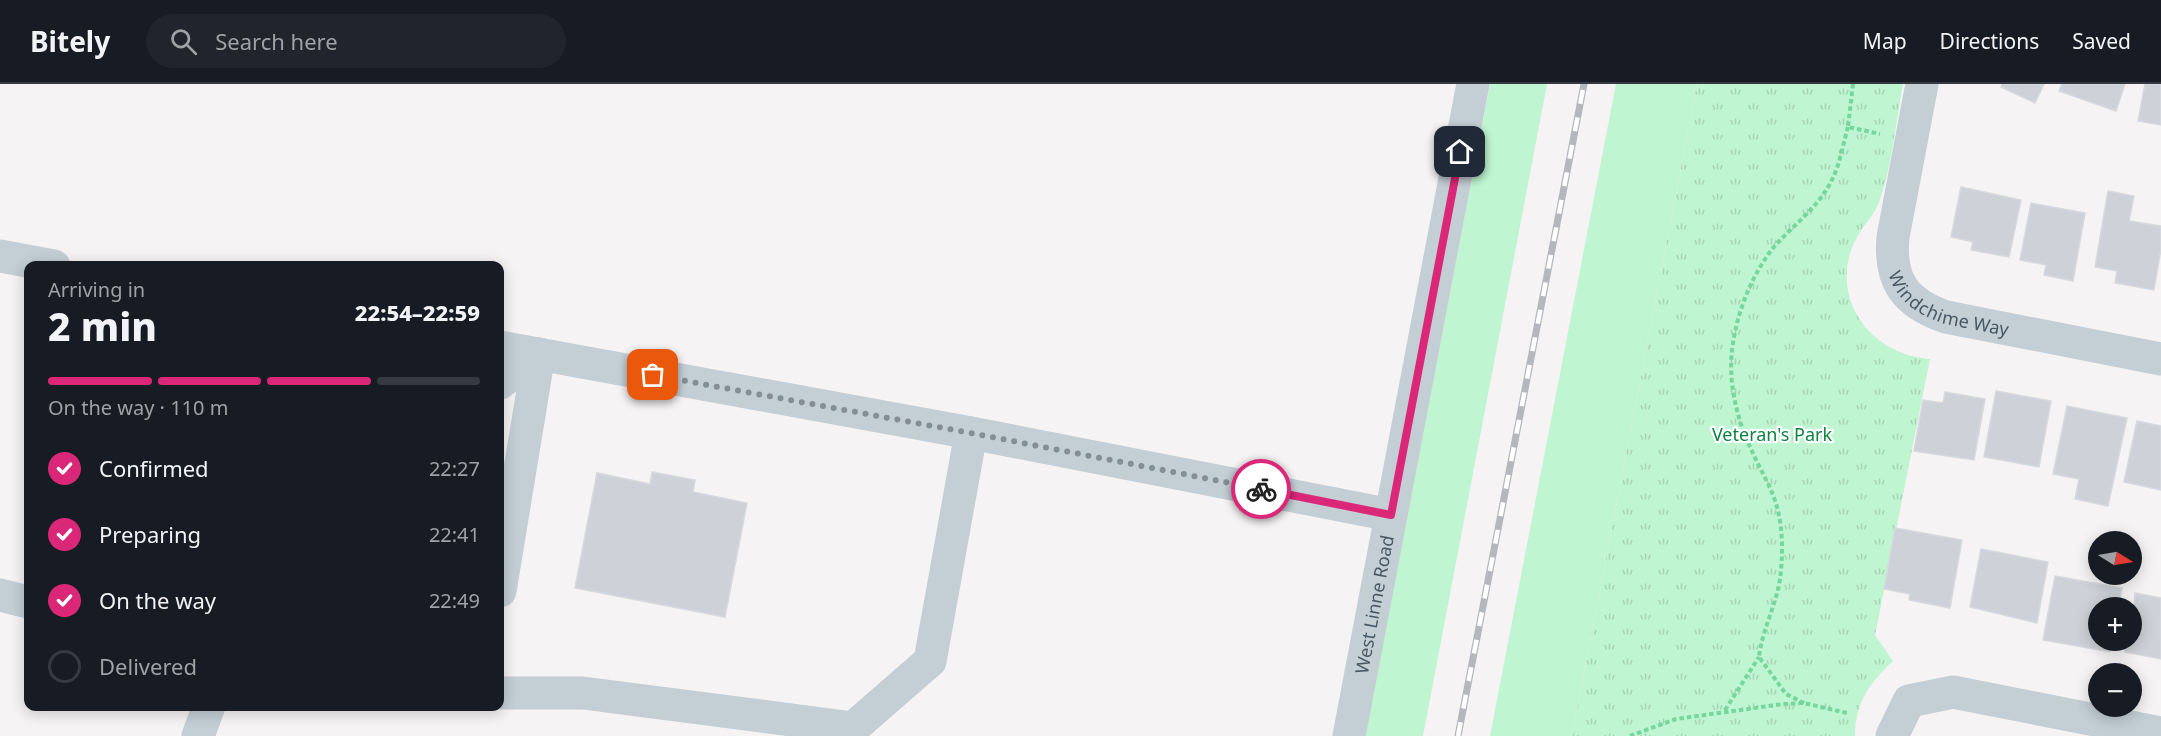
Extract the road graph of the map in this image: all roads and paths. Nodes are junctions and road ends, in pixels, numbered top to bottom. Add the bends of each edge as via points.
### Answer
1 (1473, 84) edge
2 (1853, 84) edge
3 (1922, 84) edge
4 (1848, 128) junction
5 (1884, 135) dead end
6 (0, 256) edge
7 (27, 261) edge
8 (504, 348) edge
9 (539, 354) junction
10 (2161, 359) edge
11 (504, 380) edge
12 (971, 433) junction
13 (1391, 515) junction
14 (504, 567) edge
15 (0, 595) edge
16 (24, 601) edge
17 (1759, 657) junction
18 (504, 693) edge
19 (1804, 704) junction
20 (1725, 710) junction
21 (207, 711) edge
22 (1847, 713) dead end
23 (2161, 733) edge
24 (198, 736) edge
25 (1349, 736) edge
26 (1630, 736) edge
27 (1892, 736) edge

1 - 13 street, West Linne Road
2 - 4 path
3 - 10 street, Windchime Way via 1892,246 1895,274 1905,293 1946,318
4 - 5 path
4 - 17 path via 1832,180 1814,207 1774,248 1755,275 1740,311 1733,343 1734,393 1750,449 1779,512 1782,546 1780,580 1761,638
6 - 7 street
8 - 9 street
9 - 11 street
9 - 12 street
9 - 14 street
12 - 13 street
12 - 18 street via 930,661 853,728 583,693
13 - 25 street, West Linne Road
15 - 16 street
17 - 19 path via 1786,694
17 - 20 path
19 - 20 path
19 - 22 path
20 - 26 path via 1676,719
21 - 24 street
23 - 27 street via 1953,692 1909,701

